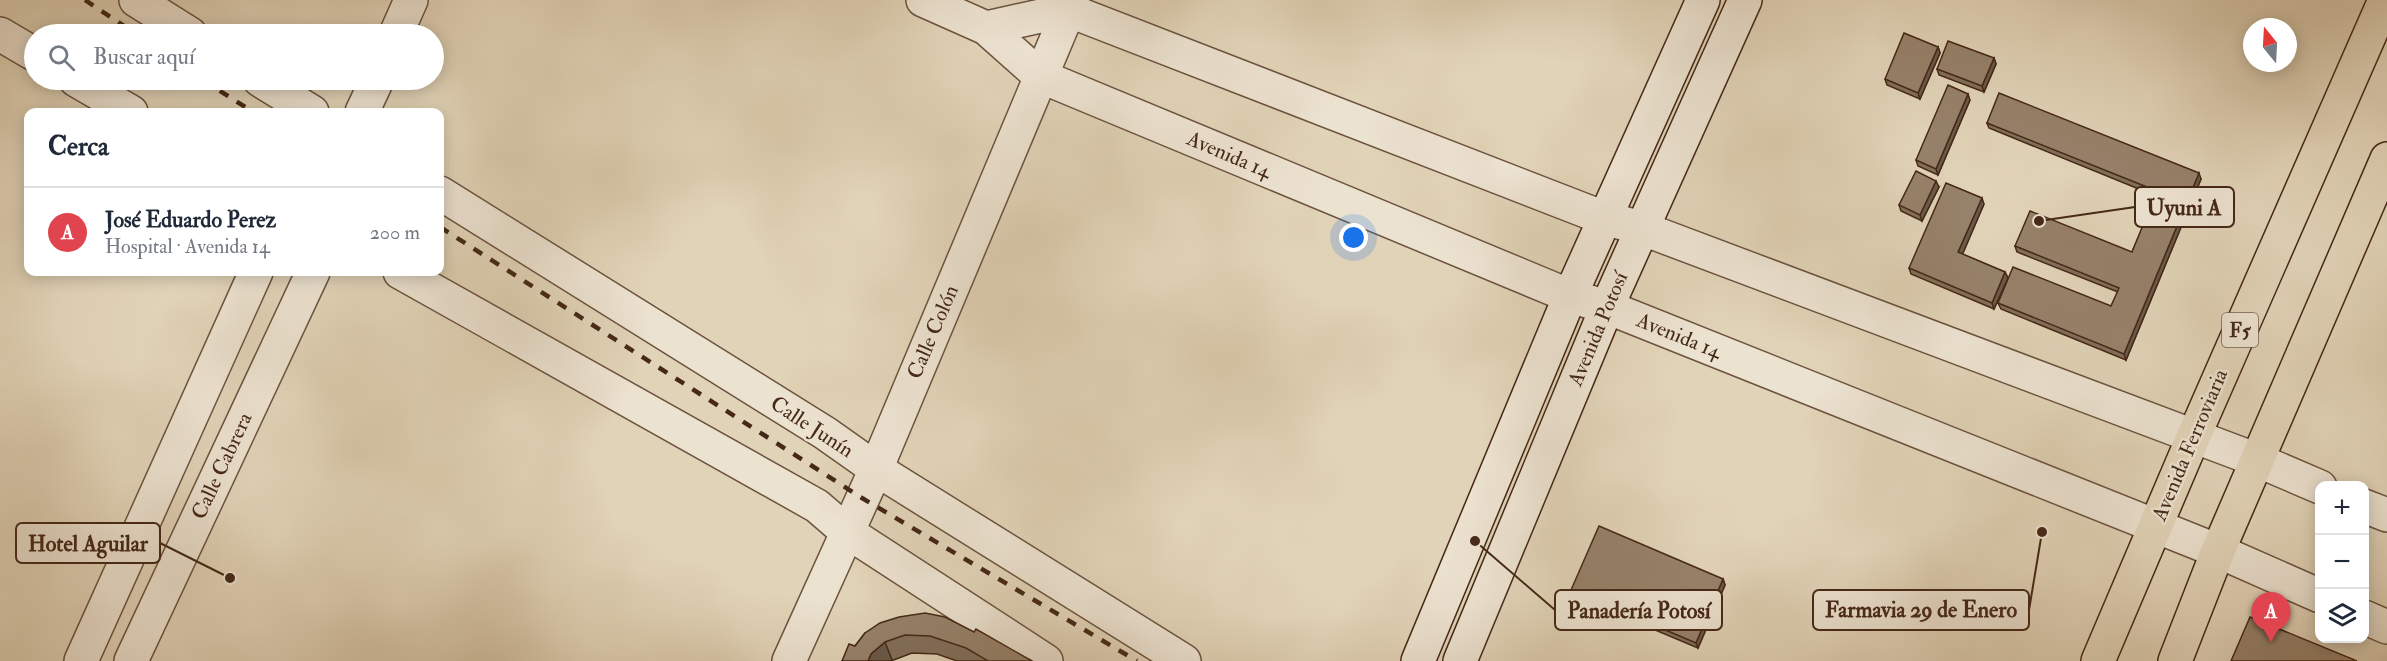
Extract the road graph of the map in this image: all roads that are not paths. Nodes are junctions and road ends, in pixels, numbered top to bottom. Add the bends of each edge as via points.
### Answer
1 (136, 0) edge
2 (411, 0) edge
3 (923, 0) edge
4 (1703, 0) edge
5 (1745, 0) edge
6 (2385, 0) edge
7 (1071, 5) edge
8 (174, 24) edge
9 (400, 24) edge
10 (986, 28) junction
11 (0, 34) edge
12 (24, 48) edge
13 (1040, 76) junction
14 (94, 90) edge
15 (276, 90) edge
16 (372, 90) edge
17 (125, 108) edge
18 (306, 108) edge
19 (364, 108) edge
20 (2387, 159) edge
21 (444, 195) edge
22 (1604, 218) junction
23 (1641, 228) junction
24 (254, 276) edge
25 (311, 276) edge
26 (407, 276) edge
27 (1570, 296) junction
28 (1607, 307) junction
29 (2193, 438) junction
30 (2257, 460) junction
31 (876, 470) junction
32 (2315, 485) edge
33 (2369, 508) edge
34 (2387, 515) edge
35 (2154, 527) junction
36 (846, 531) junction
37 (2218, 551) junction
38 (2315, 594) edge
39 (2369, 618) edge
40 (2387, 627) edge
41 (81, 661) edge
42 (131, 661) edge
43 (789, 661) edge
44 (1046, 661) edge
45 (1184, 661) edge
46 (1418, 661) edge
47 (1460, 661) edge
48 (2098, 661) edge
49 (2175, 661) edge

1 - 8 street
2 - 9 street
3 - 10 street, Avenida 14
4 - 22 street, Avenida Potosí
5 - 23 street, Avenida Potosí
6 - 29 highway, Avenida Ferroviaria / F5
7 - 10 street
7 - 13 street, Calle Colón
7 - 22 street
10 - 13 street, Avenida 14
11 - 12 street
13 - 27 street, Avenida 14
13 - 31 street, Calle Colón
14 - 17 street
15 - 18 street
16 - 19 street
20 - 30 highway
21 - 31 street, Calle Junín via 825,433
22 - 23 street
22 - 27 street, Avenida Potosí
23 - 28 street, Avenida Potosí
23 - 29 street
24 - 41 street
25 - 42 street, Calle Cabrera
26 - 36 street via 817,506
27 - 28 street, Avenida 14
27 - 46 street, Avenida Potosí
28 - 35 street, Avenida 14
28 - 47 street, Avenida Potosí
29 - 30 street
29 - 35 highway, Avenida Ferroviaria / F5
30 - 32 street
30 - 37 highway
31 - 36 street, Calle Colón
31 - 45 street, Calle Junín
33 - 34 street
35 - 37 street, Avenida 14
35 - 48 highway, Avenida Ferroviaria / F5
36 - 43 street, Calle Colón
36 - 44 street
37 - 38 street, Avenida 14
37 - 49 highway
39 - 40 street

